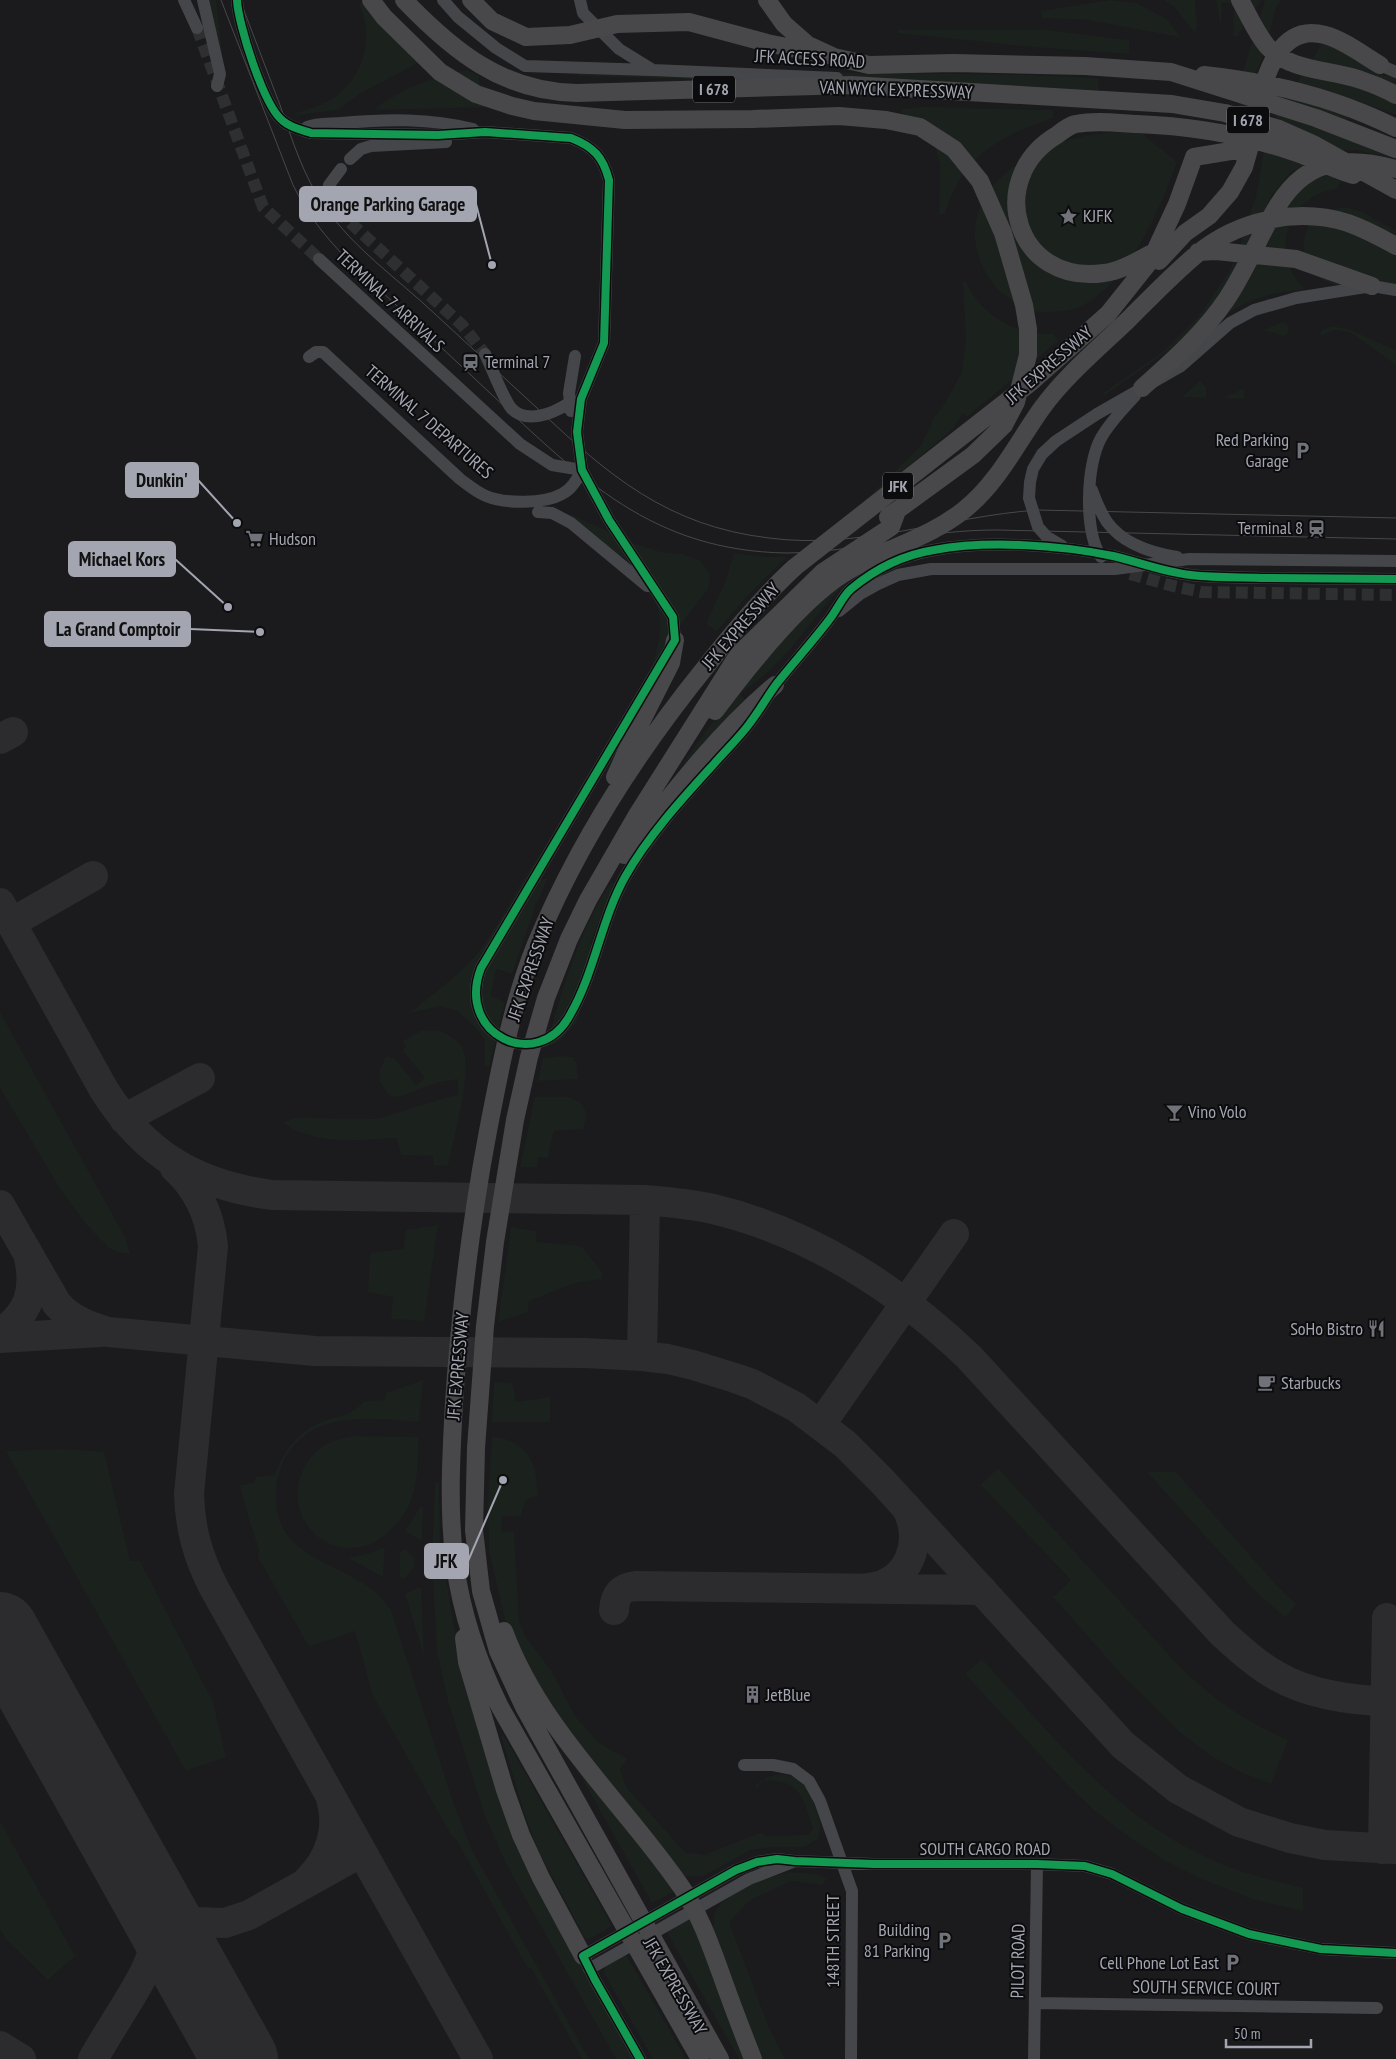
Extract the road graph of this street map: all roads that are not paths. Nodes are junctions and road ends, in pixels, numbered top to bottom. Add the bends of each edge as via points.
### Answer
1 (184, 0) edge
2 (203, 0) edge
3 (237, 0) edge
4 (371, 0) edge
5 (443, 0) edge
6 (471, 0) edge
7 (580, 0) edge
8 (767, 0) edge
9 (1240, 0) edge
10 (405, 1) edge
11 (197, 28) tunnel mouth
12 (834, 57) junction
13 (1380, 65) joint
14 (653, 70) junction
15 (1171, 72) junction
16 (1396, 72) edge
17 (217, 86) dead end
18 (1396, 95) edge
19 (1068, 97) junction
20 (1396, 128) edge
21 (485, 132) junction
22 (1249, 148) junction
23 (1396, 149) edge
24 (350, 159) dead end
25 (341, 169) dead end
26 (1396, 169) edge
27 (1396, 190) edge
28 (327, 196) dead end
29 (1396, 246) edge
30 (1158, 256) junction
31 (319, 259) tunnel mouth
32 (1372, 286) junction
33 (1396, 290) edge
34 (485, 354) tunnel mouth
35 (576, 356) dead end
36 (309, 357) dead end
37 (1142, 388) junction
38 (569, 403) junction
39 (577, 432) junction
40 (582, 470) junction
41 (1091, 488) junction
42 (897, 511) junction
43 (538, 512) dead end
44 (1069, 548) junction
45 (1189, 559) junction
46 (1114, 562) junction
47 (1396, 562) edge
48 (1130, 574) tunnel mouth
49 (1396, 579) edge
50 (660, 597) junction
51 (830, 619) junction
52 (675, 640) junction
53 (738, 655) junction
54 (776, 685) junction
55 (636, 814) junction
56 (590, 835) junction
57 (588, 900) junction
58 (475, 1487) junction
59 (458, 1585) junction
60 (744, 1765) dead end
61 (842, 1862) junction
62 (1037, 1864) junction
63 (686, 1906) junction
64 (1396, 1953) edge
65 (590, 1958) junction
66 (1034, 2003) junction
67 (1377, 2008) dead end
68 (640, 2059) edge
69 (700, 2059) edge
70 (720, 2059) edge
71 (753, 2059) edge
72 (852, 2059) edge
73 (1034, 2059) edge

1 - 11 street
2 - 17 street via 220,74
3 - 21 street via 248,46 267,99 282,121 311,134
4 - 42 highway via 440,72 476,94 512,106 625,120 838,116 886,120 920,127 954,149 980,181 1003,233 1024,305 1028,355 1016,402 1004,425 973,455
5 - 14 street, JFK ACCESS ROAD via 458,17 496,48 525,66
6 - 12 highway via 492,21 526,37 570,35 617,24 689,22
7 - 14 street via 583,13 620,48
8 - 12 highway via 784,24 808,45
9 - 18 highway via 1268,48 1281,57 1301,66 1360,79
10 - 19 highway, VAN WYCK EXPRESSWAY / I 678 via 452,45 498,76 538,90 577,93 852,86
12 - 15 highway, VAN WYCK EXPRESSWAY / I 678 via 869,65 1085,66
13 - 16 street
13 - 22 highway via 1325,35 1307,34 1289,40 1268,70
14 - 19 street, JFK ACCESS ROAD via 1029,87
15 - 20 highway via 1251,81 1287,89 1339,104
15 - 23 highway, VAN WYCK EXPRESSWAY / I 678 via 1344,128
19 - 27 highway, VAN WYCK EXPRESSWAY / I 678 via 1190,106 1262,124 1315,145
21 - 24 street via 459,141 371,146 361,149
21 - 39 street via 571,138 596,152 605,164 609,180 604,343 581,399
22 - 30 highway via 1244,167 1230,192 1209,216
22 - 30 highway, JFK EXPRESSWAY / JFK via 1194,157
25 - 28 street via 329,186
26 - 37 highway via 1374,163 1343,162 1319,167 1293,184 1218,312 1194,340
27 - 30 highway via 1299,154 1239,137 1160,125 1075,124 1040,147 1020,178 1016,195 1016,212 1034,252 1065,272 1084,275 1105,273
29 - 55 highway via 1355,226 1326,218 1288,217 1250,224 1224,235 1197,253 1048,401 985,490 964,510 945,524 844,573 811,599 722,700
30 - 32 highway via 1216,251 1296,259
30 - 56 highway, JFK EXPRESSWAY / JFK via 1108,314 1030,383 809,555 774,586 669,713
31 - 40 street, TERMINAL 7 ARRIVALS via 520,444 552,465
32 - 33 street
32 - 37 street via 1296,298 1254,310 1230,323 1181,366
34 - 38 street via 509,404 518,413 532,416 551,414
35 - 38 street
36 - 40 street, TERMINAL 7 DEPARTURES via 323,352 471,487 489,497 531,502 562,494 573,485
37 - 41 street via 1100,439 1091,468
37 - 44 street via 1056,441 1042,454 1033,470 1030,506 1035,521 1052,541
38 - 39 street
39 - 40 street
40 - 50 street via 609,520
41 - 45 street via 1107,521 1120,534 1147,550
41 - 46 street via 1092,538 1101,556
42 - 53 highway via 826,560 789,593
42 - 53 highway, JFK EXPRESSWAY via 891,527 823,572
43 - 50 street via 552,513 571,523
44 - 46 street
44 - 51 street via 980,546 934,550 889,564 870,574 847,593
45 - 46 street
45 - 47 street
46 - 48 street
46 - 49 street via 1192,576
46 - 51 street via 919,570 873,586
50 - 52 street via 673,617
51 - 54 street
52 - 54 street via 481,968 475,993 477,1006 482,1019 508,1041 534,1043 552,1036 562,1027 577,1002 620,887 639,855 670,814 750,724
52 - 56 highway via 671,663 628,746
53 - 55 highway, JFK EXPRESSWAY
54 - 57 highway via 745,711 699,762
55 - 57 highway, JFK EXPRESSWAY
56 - 59 highway, JFK EXPRESSWAY / JFK via 551,909 527,966 504,1053 480,1176 463,1299 453,1420 450,1502
57 - 58 highway, JFK EXPRESSWAY via 568,939 546,998 512,1136 485,1326
58 - 63 highway via 482,1549 492,1593 520,1670 540,1705
58 - 70 highway, JFK EXPRESSWAY via 475,1537 481,1591 491,1631 506,1670
59 - 65 highway via 467,1662 505,1790 534,1862
59 - 69 highway, JFK EXPRESSWAY / JFK via 474,1645 500,1707
60 - 61 street, 148TH STREET via 787,1767 809,1781 817,1793
61 - 62 street, SOUTH CARGO ROAD
61 - 63 street, SOUTH CARGO ROAD via 766,1860 750,1864
61 - 72 street, 148TH STREET via 852,1891
62 - 64 street, SOUTH CARGO ROAD via 1094,1868 1199,1917 1267,1939 1339,1951
62 - 66 street, PILOT ROAD
63 - 65 street, SOUTH CARGO ROAD
63 - 65 street, SOUTH CARGO ROAD via 603,1961
63 - 71 highway via 706,1932
65 - 68 street
66 - 67 street, SOUTH SERVICE COURT
66 - 73 street, PILOT ROAD

